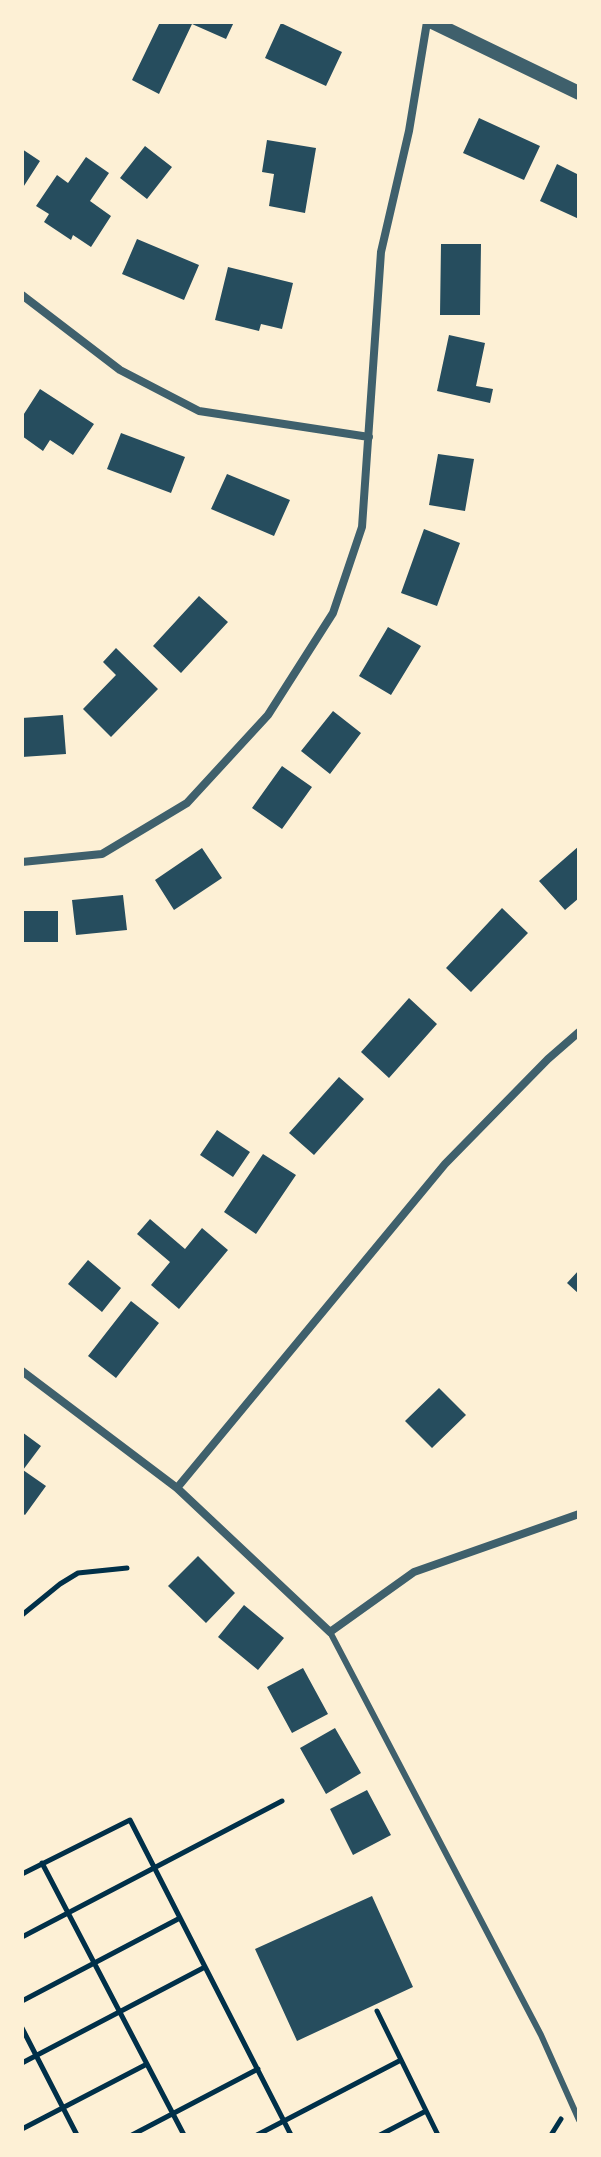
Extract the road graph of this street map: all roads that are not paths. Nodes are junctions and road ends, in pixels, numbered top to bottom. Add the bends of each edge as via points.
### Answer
1 (430, 22) edge
2 (579, 93) edge
3 (22, 295) edge
4 (369, 437) junction
5 (22, 862) edge
6 (579, 1032) edge
7 (22, 1371) edge
8 (177, 1488) junction
9 (579, 1514) edge
10 (330, 1632) junction
11 (579, 2120) edge

1 - 2 street
1 - 4 street via 381,252
3 - 4 street via 120,370 199,411
4 - 5 street via 362,527 333,613 268,715 187,803 102,854
6 - 8 street via 445,1164
7 - 8 street
8 - 10 street
9 - 10 street via 414,1572
10 - 11 lane via 541,2035

